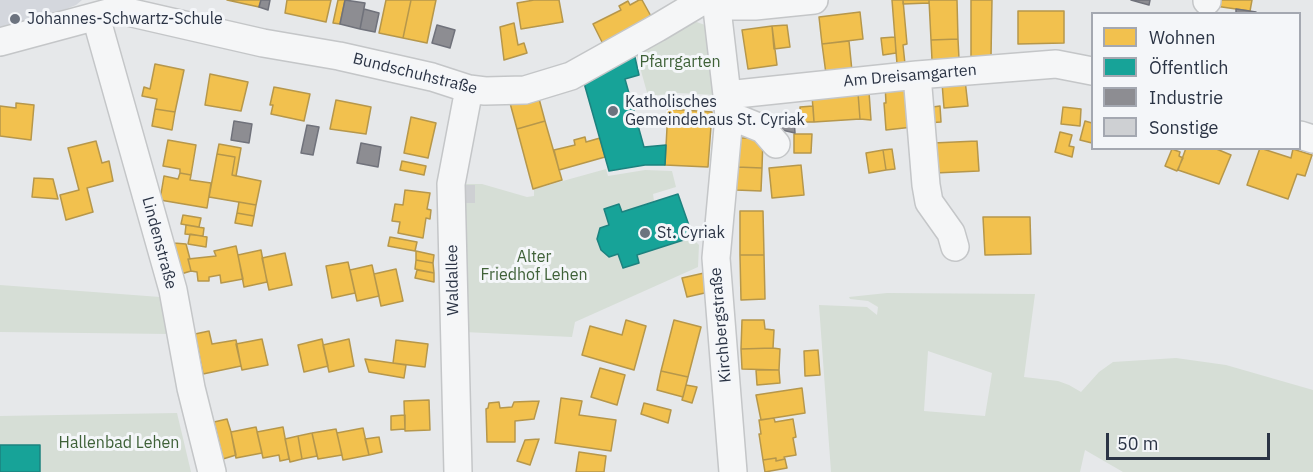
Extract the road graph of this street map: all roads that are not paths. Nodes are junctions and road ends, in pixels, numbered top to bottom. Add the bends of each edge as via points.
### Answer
1 (814, 0) edge
2 (712, 2) edge
3 (110, 9) edge
4 (0, 42) edge
5 (1091, 70) edge
6 (917, 75) junction
7 (469, 89) junction
8 (728, 106) junction
9 (776, 144) dead end
10 (955, 248) dead end
11 (213, 472) edge
12 (458, 472) edge
13 (733, 472) edge

1 - 2 street via 755,6
2 - 7 street, Bundschuhstraße via 572,76 525,90
2 - 8 street, Kirchbergstraße
3 - 4 street
3 - 7 street, Bundschuhstraße via 339,56
3 - 11 street, Lindenstraße
5 - 6 street, Am Dreisamgarten via 1056,64
6 - 8 street, Am Dreisamgarten
6 - 10 street via 929,202 951,233
7 - 12 street, Waldallee via 452,184
8 - 9 street via 741,120 764,129
8 - 13 street, Kirchbergstraße via 716,258

